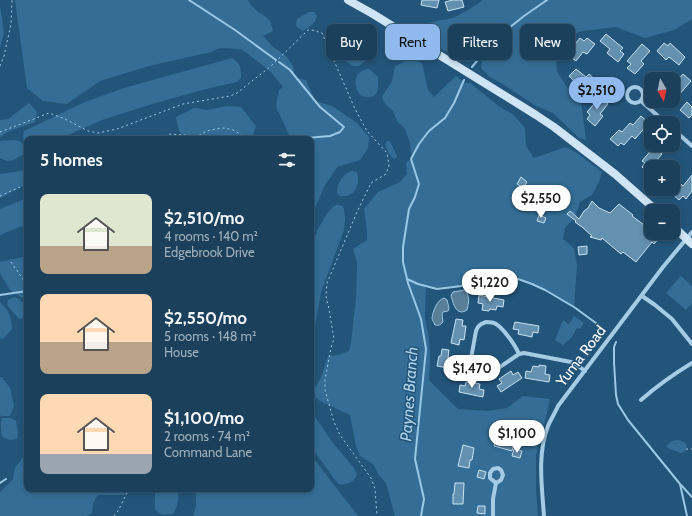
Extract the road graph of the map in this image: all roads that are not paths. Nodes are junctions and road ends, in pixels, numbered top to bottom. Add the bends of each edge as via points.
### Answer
1 (348, 0) edge
2 (641, 101) dead end
3 (658, 116) edge
4 (680, 135) edge
5 (692, 146) edge
6 (649, 204) edge
7 (692, 232) edge
8 (680, 233) edge
9 (689, 241) edge
10 (642, 296) junction
11 (692, 344) edge
12 (518, 354) junction
13 (692, 363) edge
14 (585, 371) junction
15 (641, 400) dead end
16 (496, 483) dead end
17 (493, 516) edge
18 (544, 516) edge

1 - 6 street via 542,119 601,163
2 - 3 street
4 - 5 street
7 - 9 street, Yuma Road
8 - 9 street
9 - 10 street, Yuma Road
10 - 11 street via 672,319
10 - 14 street, Yuma Road
12 - 12 street via 491,373 475,372 470,364 477,326 486,322 494,323 515,345
12 - 14 street via 571,362
13 - 15 street via 676,372
14 - 18 street, Yuma Road via 558,406 546,433 542,451
16 - 17 street

